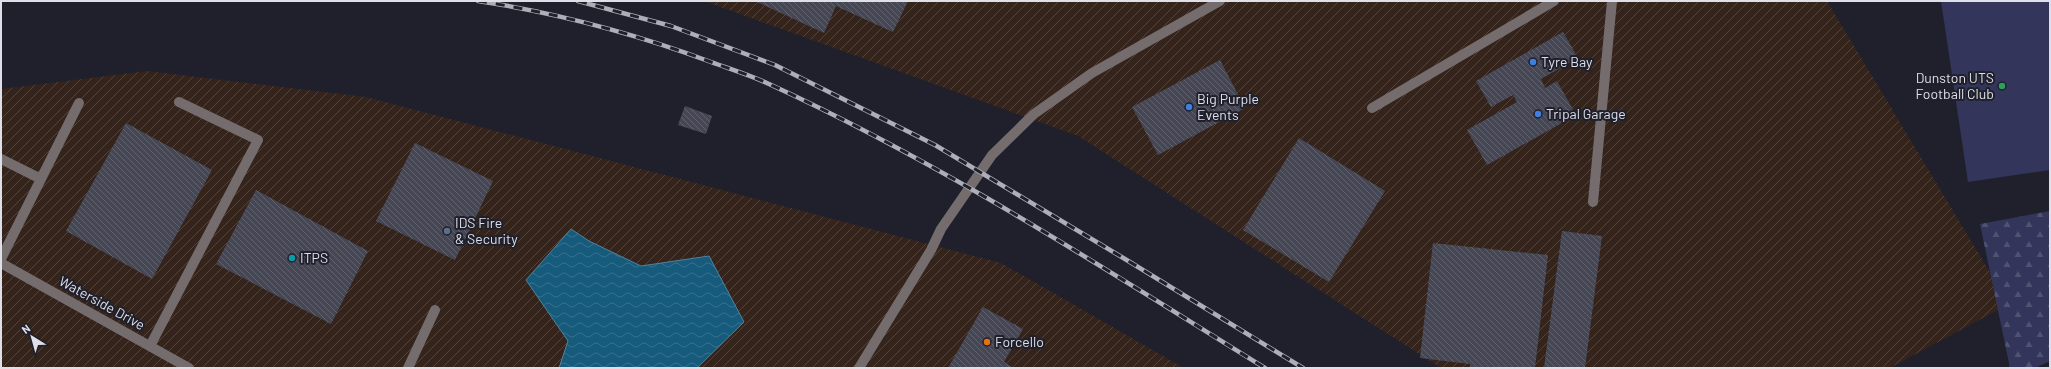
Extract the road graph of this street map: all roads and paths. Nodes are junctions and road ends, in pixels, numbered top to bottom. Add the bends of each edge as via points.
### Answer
1 (1220, 1) edge
2 (1554, 1) edge
3 (1612, 1) edge
4 (179, 102) dead end
5 (79, 103) dead end
6 (1372, 108) dead end
7 (1, 159) edge
8 (41, 179) junction
9 (1592, 202) dead end
10 (1, 259) edge
11 (1, 263) edge
12 (435, 310) dead end
13 (150, 346) junction
14 (189, 368) edge
15 (408, 368) edge
16 (859, 368) edge

1 - 16 street via 1092,73 1034,114 992,155 941,229 931,250
2 - 6 street
3 - 9 street
4 - 13 street via 258,140
5 - 8 street
7 - 8 street
8 - 10 street
11 - 13 street, Waterside Drive
12 - 15 street
13 - 14 street, Waterside Drive

